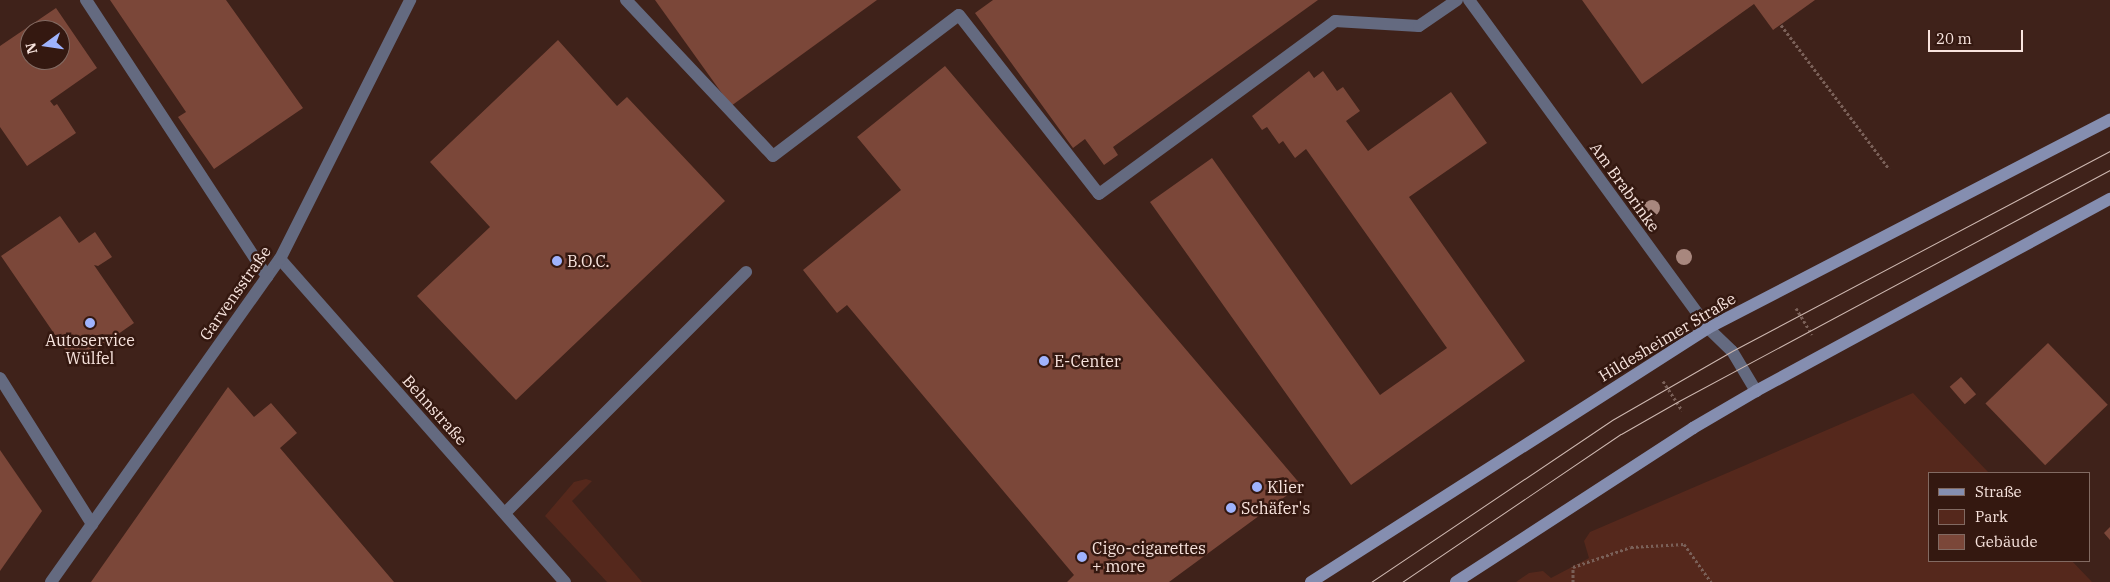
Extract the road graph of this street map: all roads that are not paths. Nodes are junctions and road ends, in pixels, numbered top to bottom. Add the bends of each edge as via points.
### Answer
1 (86, 0) edge
2 (410, 0) edge
3 (626, 0) edge
4 (1457, 0) edge
5 (1469, 0) edge
6 (2110, 120) edge
7 (2110, 199) edge
8 (280, 259) junction
9 (746, 272) dead end
10 (267, 277) junction
11 (1708, 328) junction
12 (0, 378) edge
13 (1756, 391) junction
14 (505, 513) junction
15 (92, 524) junction
16 (51, 582) edge
17 (566, 582) edge
18 (1311, 582) edge
19 (1456, 582) edge

1 - 10 street
2 - 8 street, Garvensstraße
3 - 4 street via 773,156 959,15 1099,194 1335,21 1419,26
5 - 11 street, Am Brabrinke
6 - 11 main road, Hildesheimer Straße
7 - 13 main road
8 - 10 street, Garvensstraße
8 - 14 street, Behnstraße
9 - 14 street
10 - 15 street, Garvensstraße
11 - 13 street, Am Brabrinke via 1732,351
11 - 18 main road, Hildesheimer Straße
12 - 15 street
13 - 19 main road via 1693,428
14 - 17 street, Behnstraße
15 - 16 street, Garvensstraße

